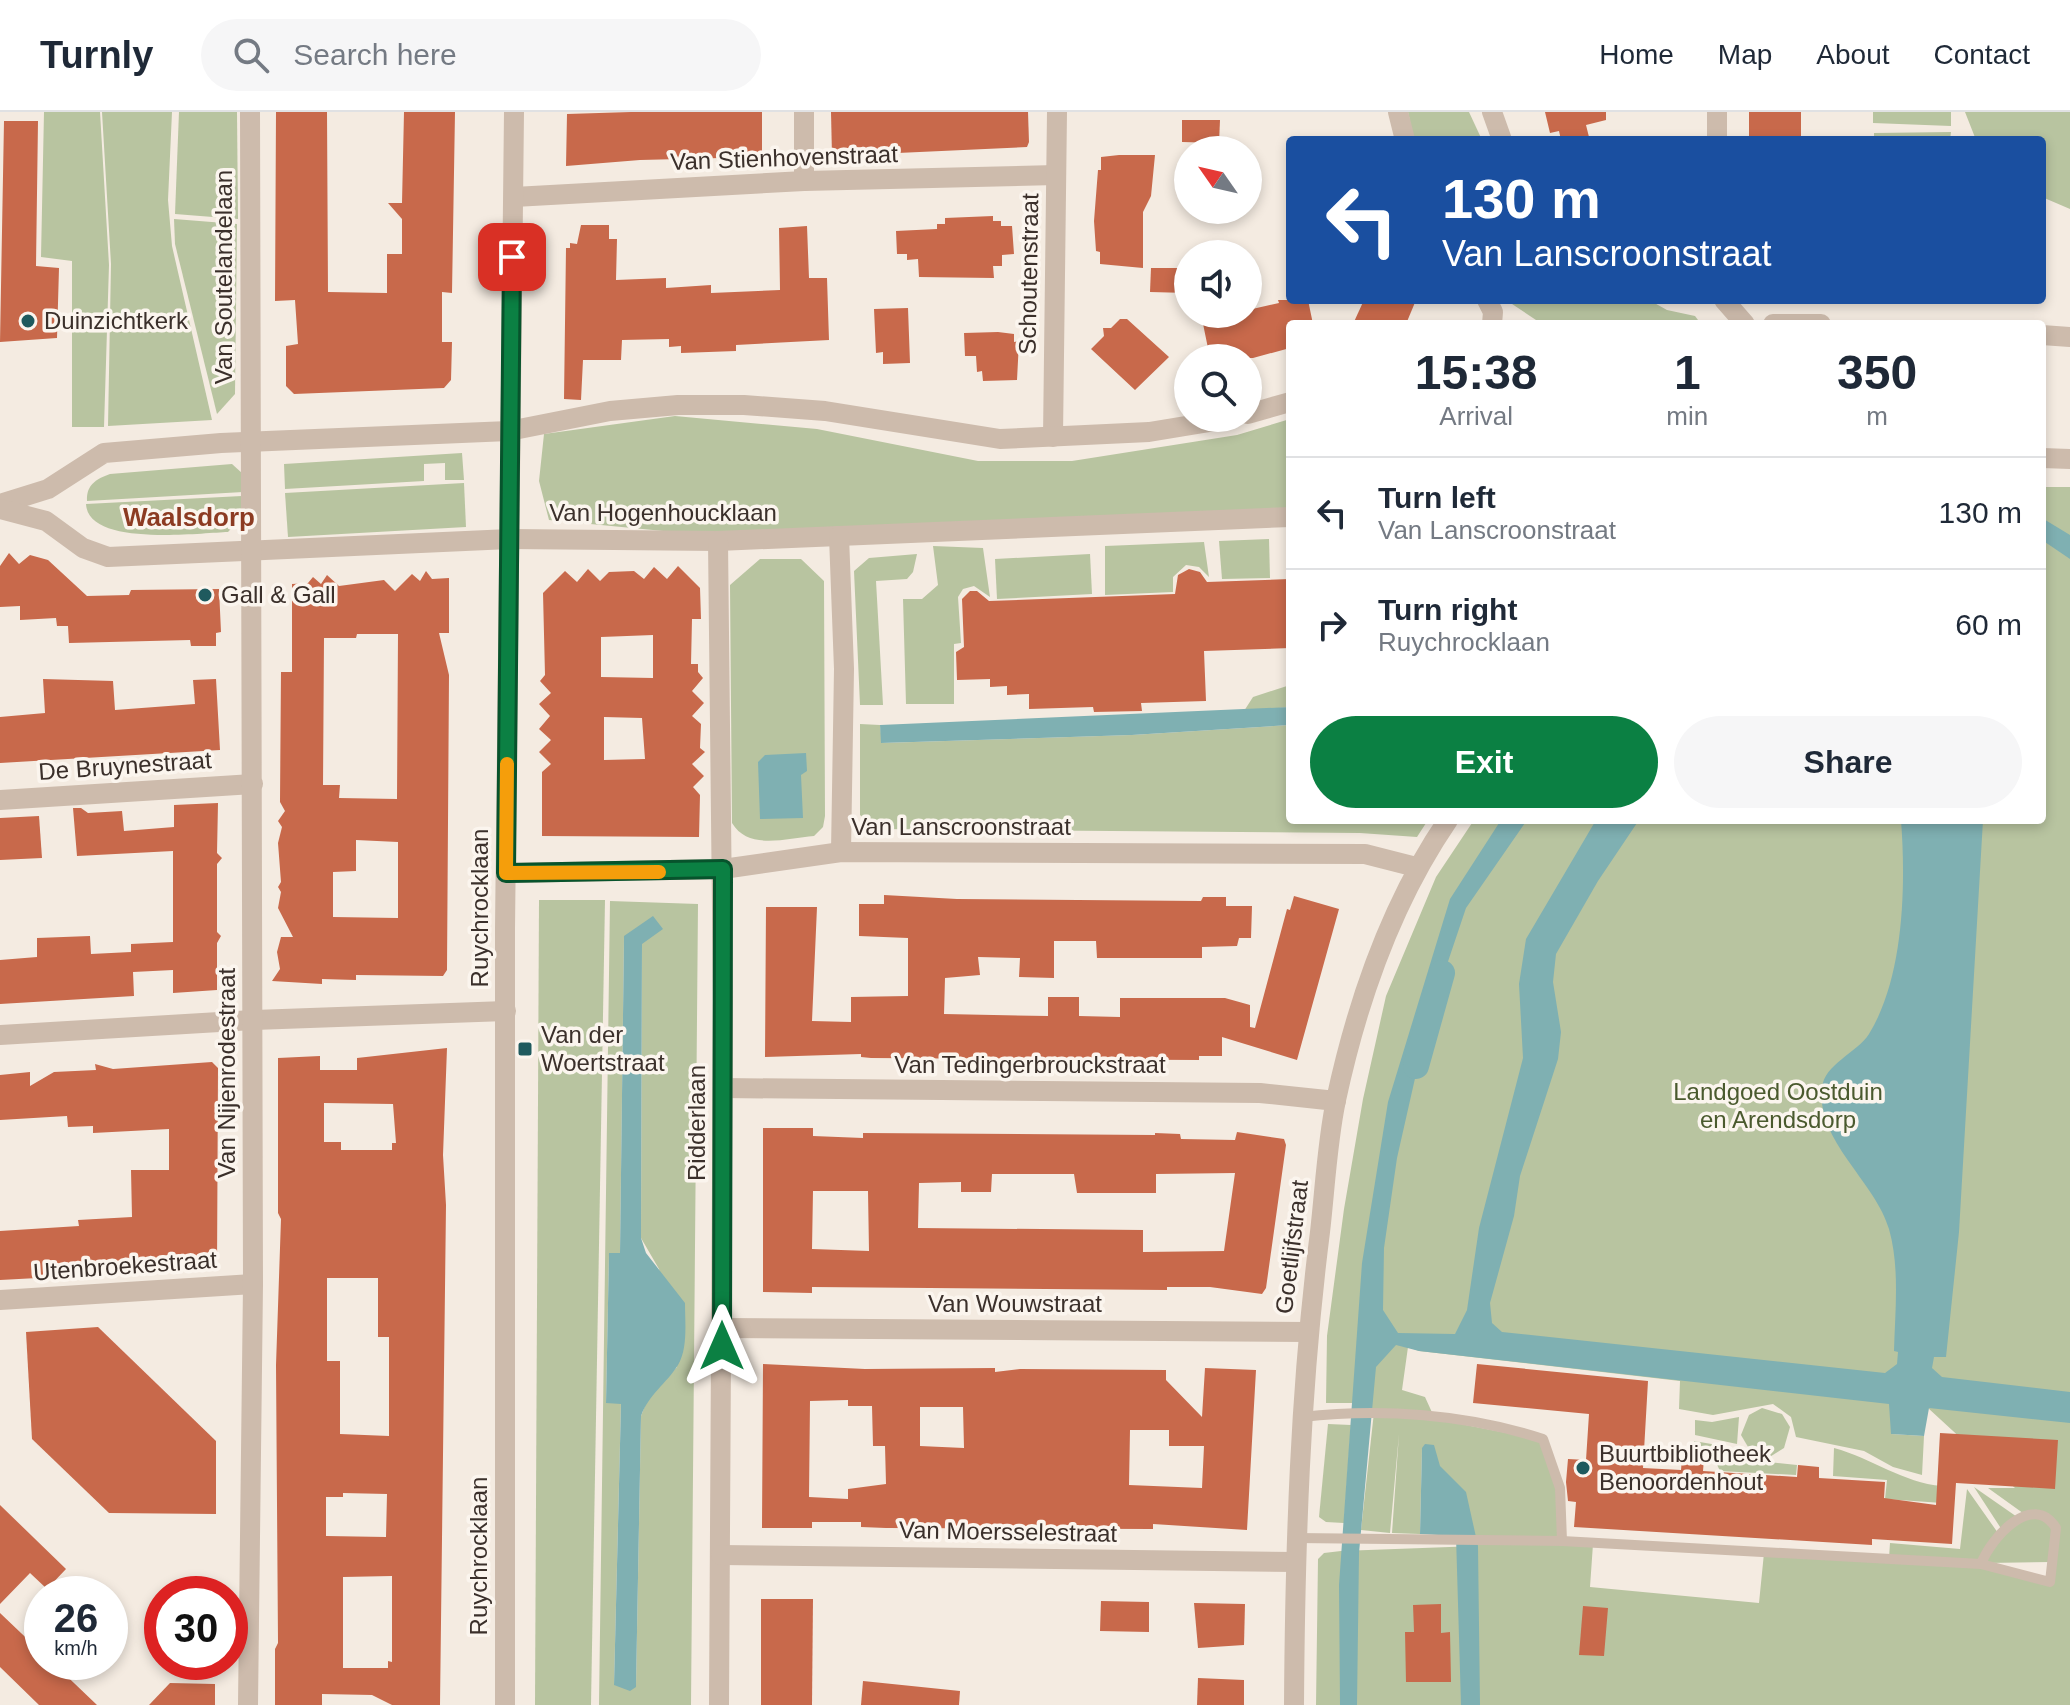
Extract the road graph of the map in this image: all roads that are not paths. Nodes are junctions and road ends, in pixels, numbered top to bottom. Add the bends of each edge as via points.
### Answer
1 (250, 112) edge
2 (514, 112) edge
3 (804, 112) edge
4 (1057, 112) edge
5 (1398, 112) edge
6 (1492, 112) edge
7 (1717, 112) edge
8 (1404, 136) edge
9 (1501, 136) edge
10 (1717, 136) edge
11 (1056, 175) junction
12 (804, 181) junction
13 (514, 197) junction
14 (1728, 304) edge
15 (1742, 320) edge
16 (2046, 335) edge
17 (2070, 337) edge
18 (1286, 403) edge
19 (1262, 410) edge
20 (1174, 428) edge
21 (509, 431) junction
22 (1053, 437) junction
23 (251, 442) junction
24 (2046, 458) edge
25 (2070, 459) edge
26 (0, 507) edge
27 (1286, 517) edge
28 (839, 536) junction
29 (510, 539) junction
30 (718, 541) junction
31 (253, 553) junction
32 (253, 784) junction
33 (0, 800) edge
34 (1445, 824) edge
35 (841, 852) junction
36 (1416, 867) junction
37 (723, 869) junction
38 (506, 873) junction
39 (506, 1011) junction
40 (253, 1020) junction
41 (0, 1035) edge
42 (723, 1088) junction
43 (1336, 1101) junction
44 (253, 1284) junction
45 (0, 1300) edge
46 (722, 1328) junction
47 (1307, 1332) junction
48 (1302, 1417) junction
49 (1296, 1538) junction
50 (1562, 1541) junction
51 (721, 1555) junction
52 (1295, 1562) junction
53 (1981, 1564) junction
54 (248, 1705) edge
55 (505, 1705) edge
56 (719, 1705) edge
57 (1294, 1705) edge

1 - 23 street, Van Soutelandelaan
2 - 13 street, Ruychrocklaan
3 - 12 street
4 - 11 street, Schoutenstraat
5 - 8 street
6 - 9 street
7 - 10 street
11 - 12 street, Van Stienhovenstraat
11 - 22 street, Schoutenstraat
12 - 13 street, Van Stienhovenstraat
13 - 21 street, Ruychrocklaan
14 - 15 street
16 - 17 street
18 - 19 street
20 - 22 street, Van Hogenhoucklaan
21 - 22 street, Van Hogenhoucklaan via 610,411 744,405 825,411 1000,439
21 - 23 street, Van Hogenhoucklaan
21 - 29 street, Ruychrocklaan
23 - 26 street, Van Hogenhoucklaan via 104,453 48,489
23 - 31 street, Van Nijenrodestraat
24 - 25 street
26 - 31 street, Van Hogenhoucklaan via 46,521 83,548 108,557
27 - 28 street, Van Hogenhoucklaan
28 - 30 street, Van Hogenhoucklaan
28 - 35 street via 844,669
29 - 30 street, Van Hogenhoucklaan
29 - 31 street, Van Hogenhoucklaan
29 - 38 street, Ruychrocklaan
30 - 37 street, Ridderlaan
31 - 32 street, Van Nijenrodestraat
32 - 33 street, De Bruynestraat
32 - 40 street, Van Nijenrodestraat
34 - 36 street, Goetlijfstraat
35 - 36 street, Van Lanscroonstraat via 1365,854
35 - 37 street, Van Lanscroonstraat
36 - 43 street, Goetlijfstraat via 1367,987
37 - 38 street, Van Lanscroonstraat
37 - 42 street, Ridderlaan
38 - 39 street, Ruychrocklaan
39 - 40 street
39 - 55 street, Ruychrocklaan
40 - 41 street
40 - 44 street, Van Nijenrodestraat
42 - 43 street, Van Tedingerbrouckstraat via 1260,1093
42 - 46 street, Ridderlaan
43 - 47 street, Goetlijfstraat
44 - 45 street, Utenbroekestraat
44 - 54 street, Van Nijenrodestraat
46 - 47 street, Van Wouwstraat
46 - 51 street, Ridderlaan
47 - 48 street, Goetlijfstraat
48 - 49 street, Goetlijfstraat
48 - 50 lane via 1350,1412 1401,1415 1501,1425 1543,1439 1560,1488
49 - 50 lane
49 - 52 street, Goetlijfstraat
50 - 53 lane
51 - 52 street, Van Moersselestraat
51 - 56 street, Ridderlaan
52 - 57 street, Goetlijfstraat
53 - 53 lane via 1998,1533 2020,1518 2046,1516 2056,1528 2050,1582

